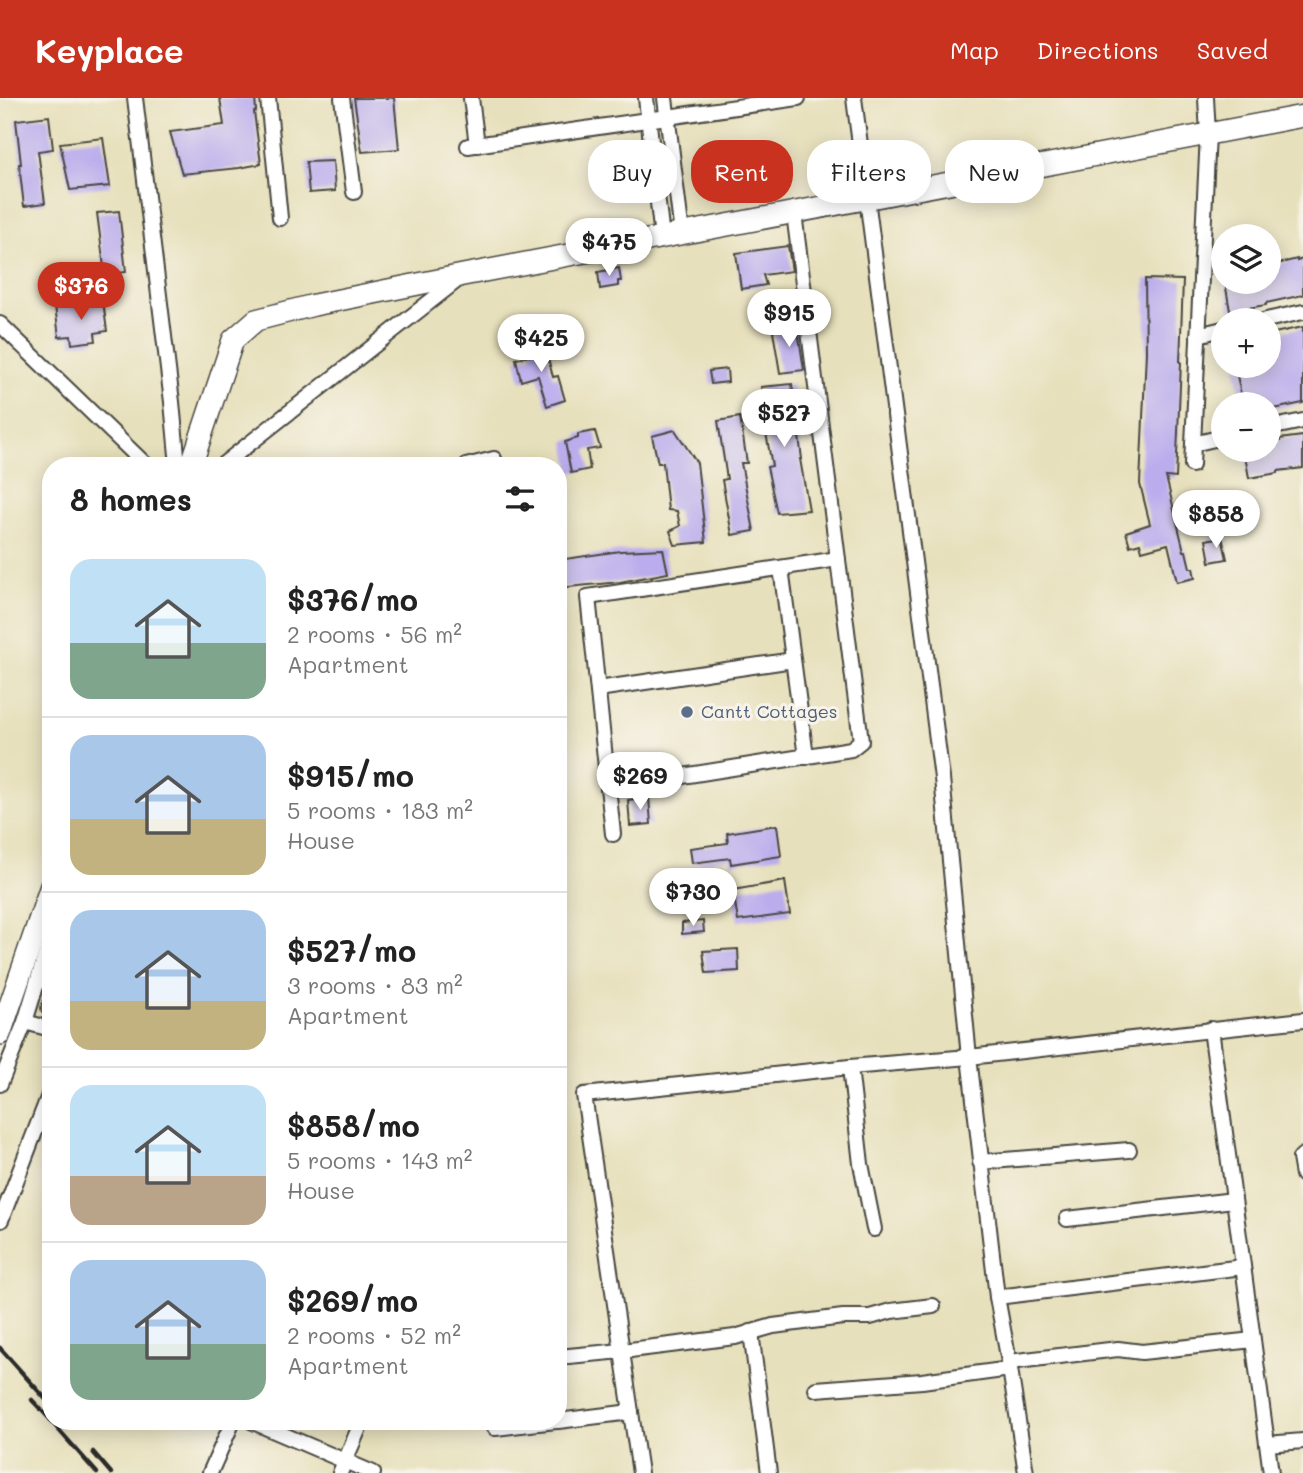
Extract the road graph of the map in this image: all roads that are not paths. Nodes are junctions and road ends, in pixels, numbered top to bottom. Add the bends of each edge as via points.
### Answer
1 (135, 98) edge
2 (268, 98) edge
3 (342, 98) edge
4 (471, 98) edge
5 (646, 98) edge
6 (665, 98) edge
7 (798, 98) edge
8 (854, 98) edge
9 (1206, 98) edge
10 (1303, 116) edge
11 (667, 118) junction
12 (649, 120) junction
13 (1208, 134) junction
14 (860, 140) edge
15 (931, 187) edge
16 (354, 192) dead end
17 (847, 203) edge
18 (869, 203) edge
19 (794, 213) junction
20 (280, 218) dead end
21 (672, 236) junction
22 (463, 275) junction
23 (1303, 312) edge
24 (1281, 317) edge
25 (0, 324) edge
26 (1211, 332) edge
27 (1198, 335) junction
28 (1303, 421) edge
29 (1281, 426) edge
30 (1211, 440) edge
31 (1193, 443) junction
32 (138, 457) edge
33 (177, 457) edge
34 (194, 457) edge
35 (232, 457) edge
36 (1192, 465) dead end
37 (838, 559) junction
38 (781, 568) junction
39 (793, 660) junction
40 (598, 689) junction
41 (806, 757) junction
42 (608, 788) junction
43 (613, 834) dead end
44 (42, 913) edge
45 (42, 966) edge
46 (1303, 1020) edge
47 (25, 1022) junction
48 (42, 1027) edge
49 (1211, 1030) junction
50 (1, 1031) edge
51 (969, 1057) junction
52 (850, 1068) junction
53 (0, 1084) edge
54 (42, 1113) edge
55 (1129, 1150) dead end
56 (1303, 1155) edge
57 (980, 1162) junction
58 (1303, 1175) edge
59 (1234, 1200) junction
60 (1067, 1219) dead end
61 (1, 1220) edge
62 (874, 1229) dead end
63 (1243, 1267) junction
64 (997, 1297) junction
65 (933, 1306) dead end
66 (751, 1332) junction
67 (1253, 1340) junction
68 (622, 1351) junction
69 (567, 1356) edge
70 (1010, 1365) junction
71 (817, 1389) dead end
72 (631, 1412) junction
73 (567, 1420) edge
74 (229, 1430) edge
75 (269, 1430) edge
76 (358, 1430) edge
77 (1303, 1441) edge
78 (1267, 1444) junction
79 (343, 1467) edge
80 (210, 1473) edge
81 (373, 1473) edge
82 (640, 1473) edge
83 (769, 1473) edge
84 (1026, 1473) edge
85 (1271, 1473) edge

1 - 33 street
2 - 20 street
3 - 16 street
4 - 12 street via 473,146
5 - 12 street
6 - 11 street
7 - 11 street
8 - 14 street
9 - 13 street
10 - 13 main road
11 - 12 street
11 - 21 street
12 - 21 street
13 - 15 main road
13 - 27 street
17 - 19 main road
18 - 51 street via 942,778
19 - 21 main road
19 - 37 street
21 - 22 main road
22 - 34 main road via 256,320 233,340
22 - 35 street
23 - 24 street
25 - 32 street
26 - 27 street
27 - 31 street
28 - 29 street
30 - 31 street
31 - 36 street
37 - 38 street
37 - 41 street via 861,741 851,749
38 - 39 street
38 - 40 street via 588,597
39 - 40 street
39 - 41 street
40 - 42 street
41 - 42 street
42 - 43 street
44 - 50 main road
45 - 47 street
46 - 49 street
47 - 48 street
47 - 53 street
49 - 51 street
49 - 59 street
51 - 52 street
51 - 57 street
52 - 62 street
52 - 68 street via 584,1096
54 - 61 street
55 - 57 street
56 - 58 street
57 - 64 street
59 - 60 street
59 - 63 street
63 - 64 street
63 - 67 street
64 - 70 street
65 - 66 street
66 - 68 street
66 - 83 street
67 - 70 street via 1142,1352 1118,1349
67 - 78 street
68 - 69 street
68 - 72 street
70 - 71 street via 922,1381
70 - 84 street
72 - 73 street
72 - 82 street
74 - 80 street
75 - 79 street
76 - 79 street
77 - 78 street
78 - 85 street
79 - 81 street

